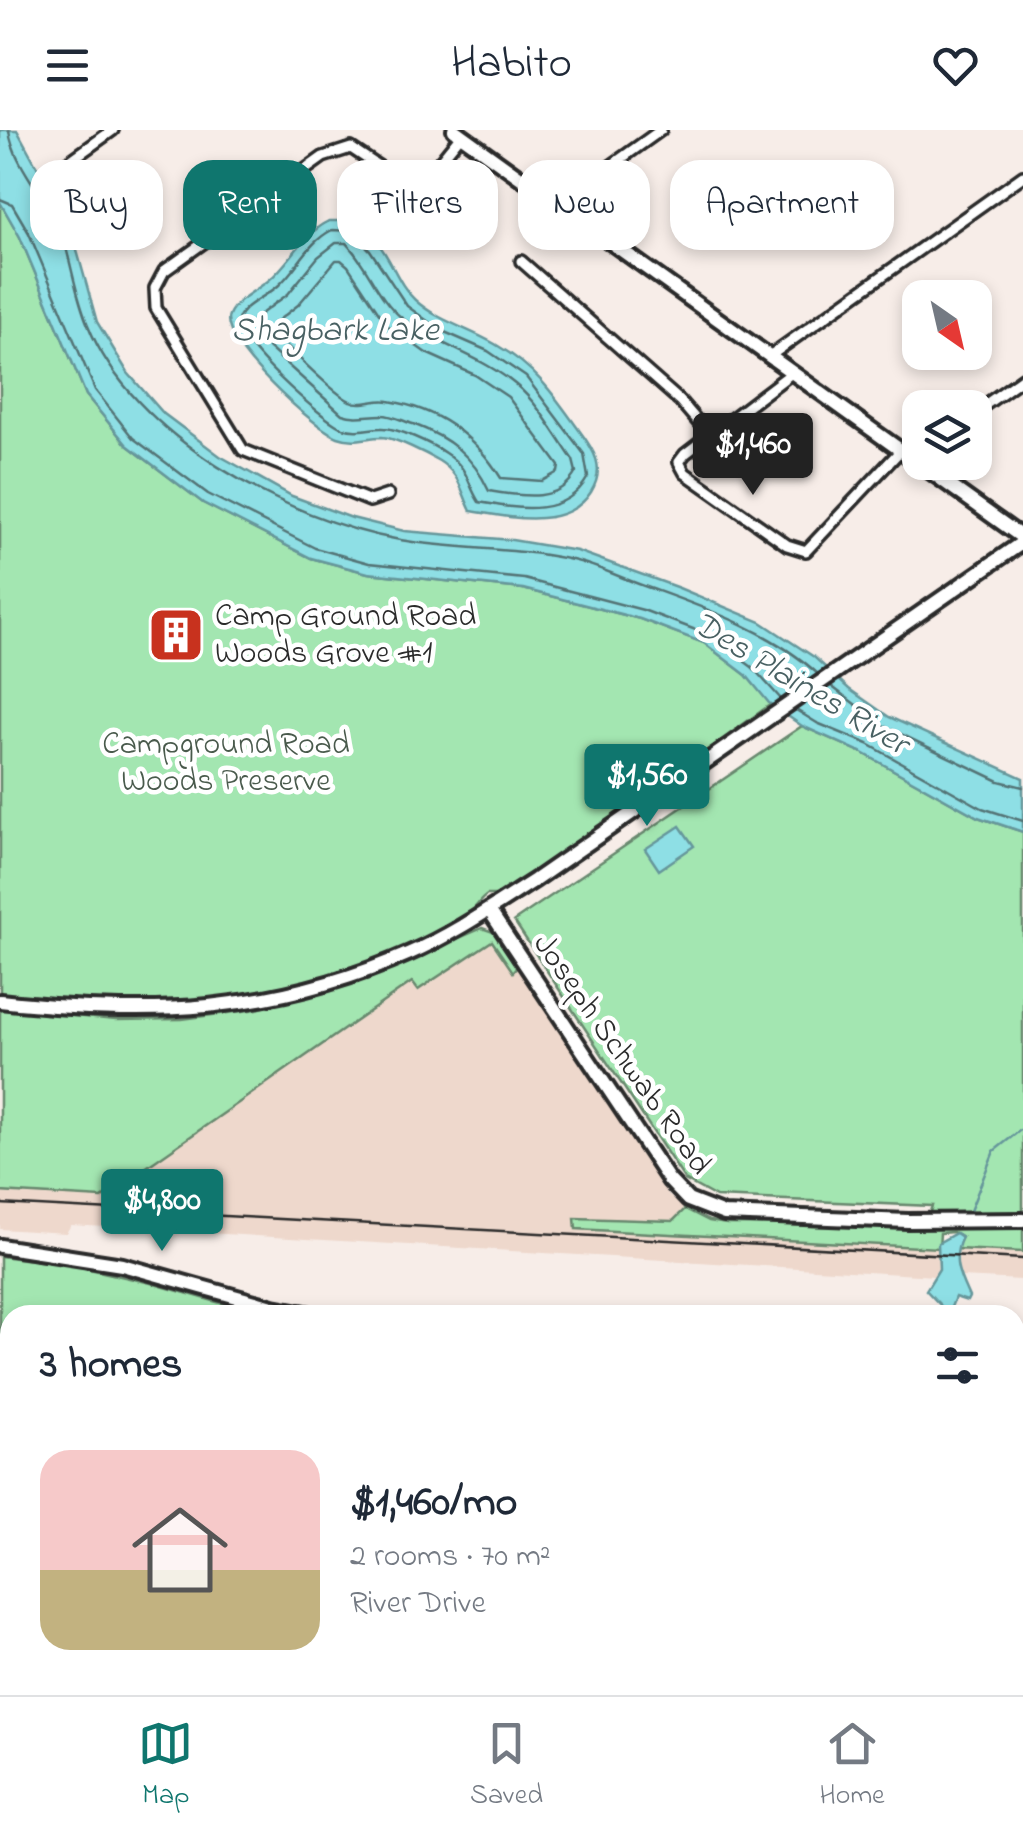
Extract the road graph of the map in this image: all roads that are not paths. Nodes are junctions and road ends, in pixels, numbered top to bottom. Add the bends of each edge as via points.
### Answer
1 (113, 130) edge
2 (660, 130) edge
3 (458, 133) edge
4 (71, 160) edge
5 (619, 160) edge
6 (518, 174) edge
7 (1023, 176) edge
8 (625, 250) edge
9 (520, 261) dead end
10 (771, 355) junction
11 (794, 372) junction
12 (1023, 378) edge
13 (992, 400) edge
14 (710, 436) junction
15 (902, 446) edge
16 (902, 460) edge
17 (946, 480) edge
18 (388, 495) dead end
19 (1023, 540) edge
20 (488, 910) junction
21 (0, 1001) edge
22 (1023, 1220) edge
23 (0, 1246) edge
24 (262, 1305) edge

1 - 4 street
2 - 5 street
3 - 6 main road
3 - 18 street via 414,185 350,148 323,157 164,271 154,288 156,308 244,450 370,502
7 - 10 street
8 - 10 main road
9 - 14 street via 680,401
10 - 11 main road
11 - 14 street
11 - 15 main road
12 - 13 street
14 - 16 street via 682,458 686,474 787,545 806,551
17 - 19 main road
19 - 20 main road
20 - 21 main road via 364,972 269,998 151,1011
20 - 22 main road, Joseph Schwab Road via 668,1180 698,1206 735,1215
23 - 24 main road via 122,1265

